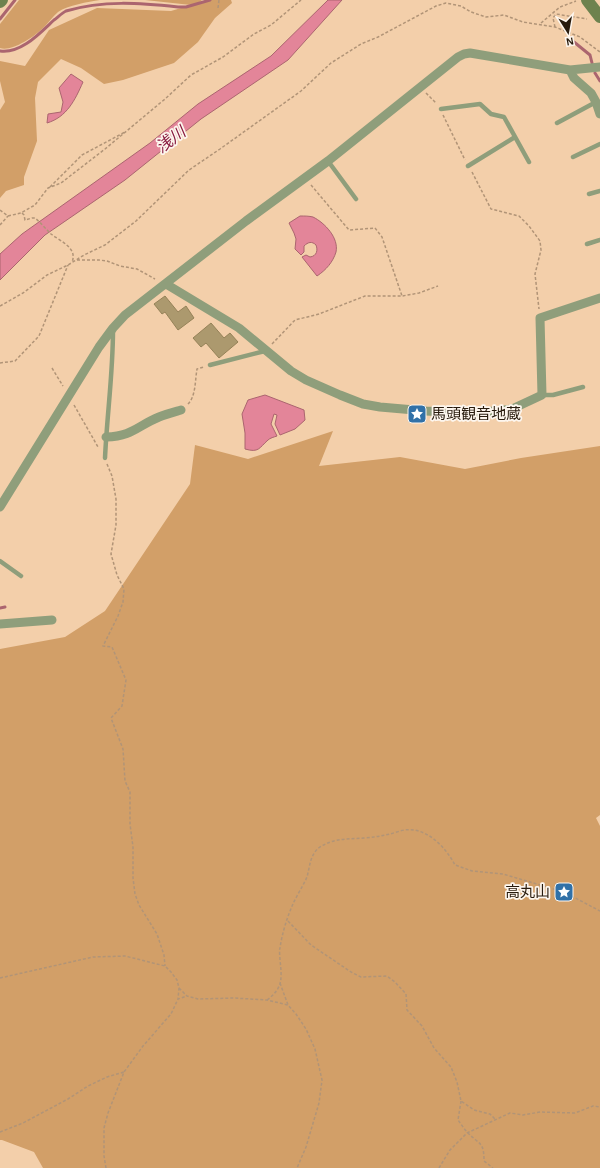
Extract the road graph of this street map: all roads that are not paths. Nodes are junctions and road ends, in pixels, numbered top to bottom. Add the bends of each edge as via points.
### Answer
1 (600, 67) edge
2 (570, 70) junction
3 (596, 102) junction
4 (440, 109) road end
5 (600, 114) edge
6 (557, 123) dead end
7 (515, 137) junction
8 (600, 144) edge
9 (573, 158) dead end
10 (328, 160) junction
11 (529, 162) dead end
12 (468, 166) road end
13 (600, 191) edge
14 (589, 194) dead end
15 (356, 199) dead end
16 (600, 240) edge
17 (587, 244) dead end
18 (166, 284) junction
19 (600, 298) edge
20 (113, 328) junction
21 (266, 350) junction
22 (210, 365) road end
23 (583, 387) dead end
24 (542, 395) junction
25 (181, 410) road end
26 (106, 437) junction
27 (105, 458) road end
28 (0, 507) edge
29 (0, 561) edge
30 (21, 576) dead end
31 (52, 620) dead end
32 (0, 624) edge

1 - 2 street
2 - 3 street
2 - 10 street via 464,54
3 - 5 street
3 - 6 lane
4 - 7 lane via 480,104 491,114 504,117
7 - 11 lane
7 - 12 lane
8 - 9 lane
10 - 15 lane
10 - 18 street
13 - 14 lane
16 - 17 lane
18 - 20 street via 125,315
18 - 21 street via 239,328
19 - 24 street via 540,318
20 - 26 lane via 113,360
20 - 28 street
21 - 22 lane
21 - 24 street via 282,365 306,380 352,399 380,407 484,412 512,409
23 - 24 lane
25 - 26 street via 159,417 134,431
26 - 27 lane
29 - 30 lane
31 - 32 street

